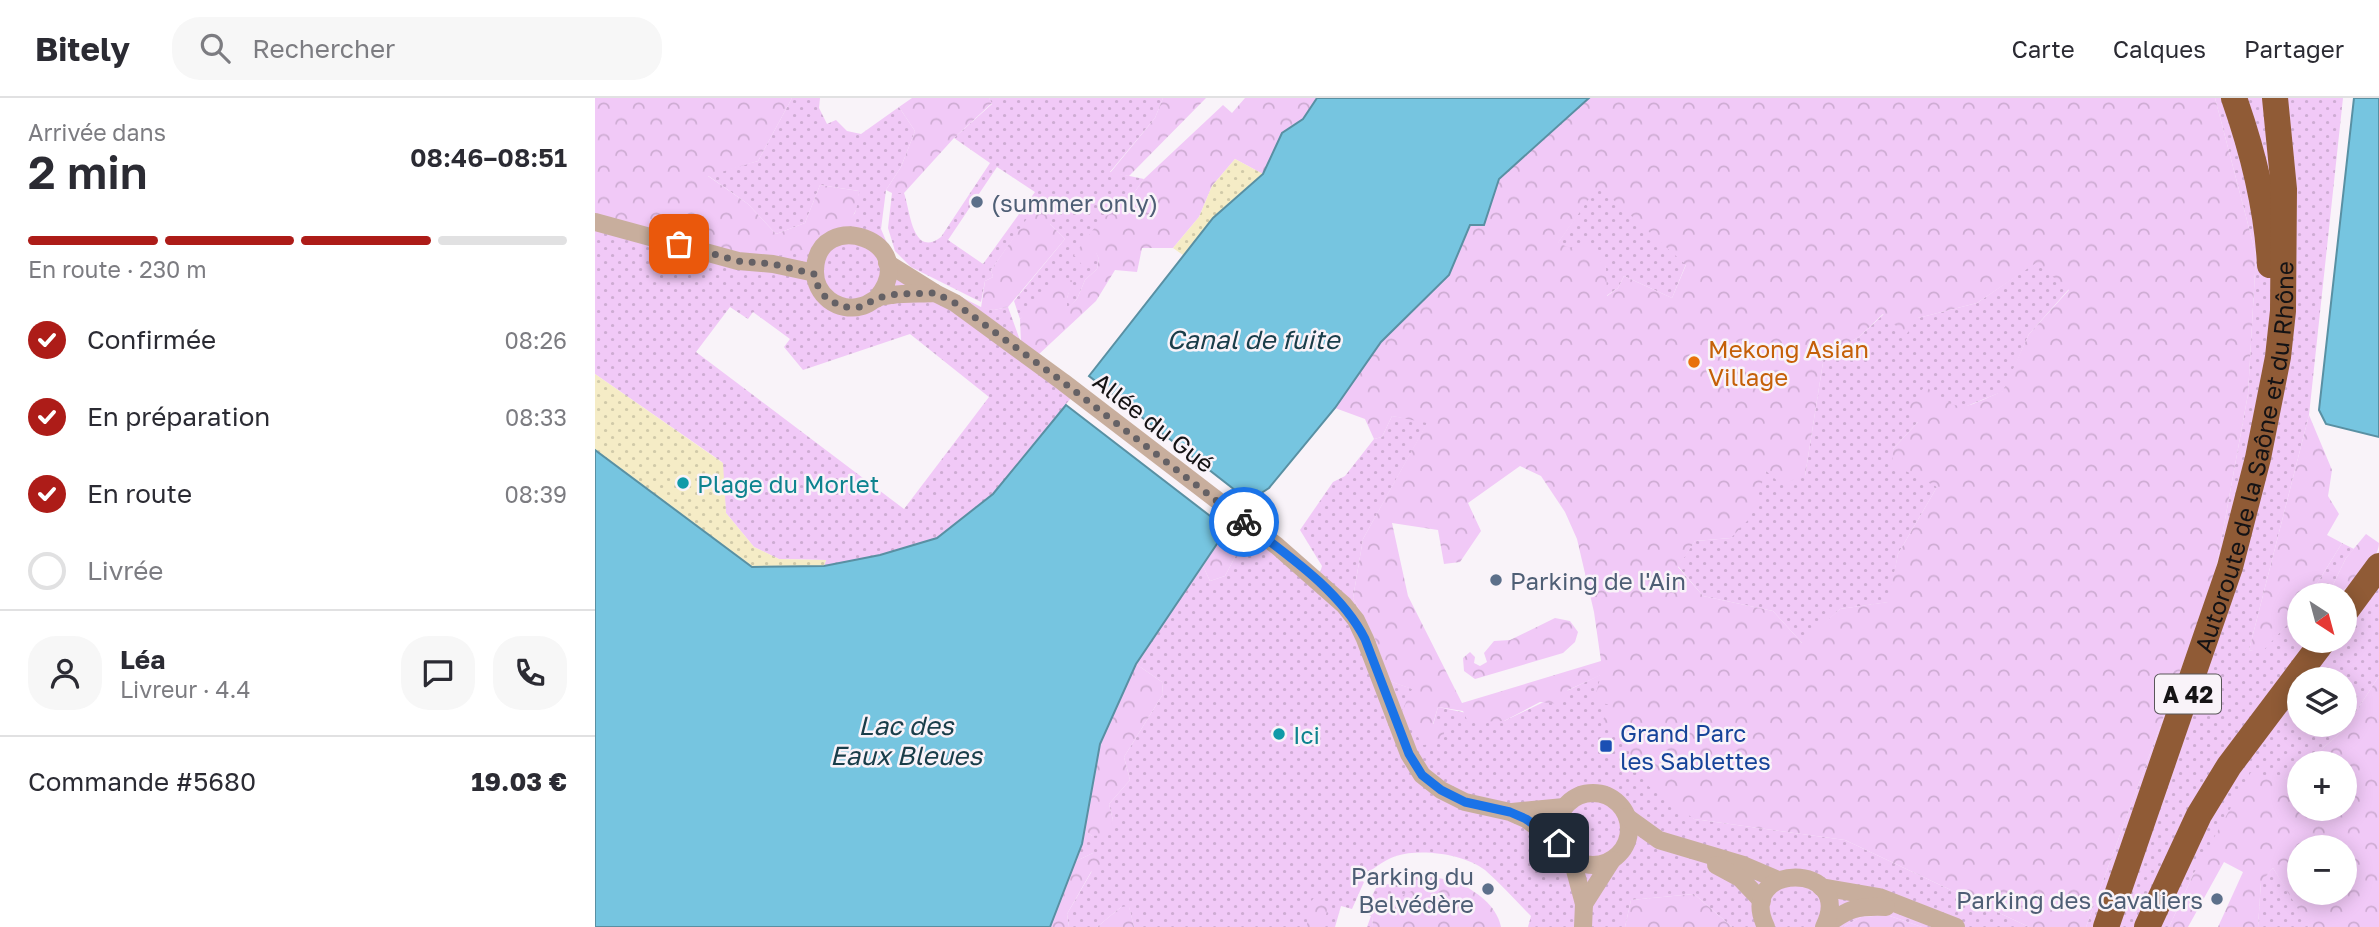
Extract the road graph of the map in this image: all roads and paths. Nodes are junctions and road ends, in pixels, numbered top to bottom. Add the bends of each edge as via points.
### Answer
1 (2234, 98) edge
2 (2275, 98) edge
3 (595, 222) edge
4 (819, 253) junction
5 (887, 263) junction
6 (773, 264) junction
7 (814, 274) junction
8 (935, 293) junction
9 (877, 298) junction
10 (2258, 458) junction
11 (2379, 566) edge
12 (2379, 595) edge
13 (2357, 596) edge
14 (2357, 621) edge
15 (2314, 653) edge
16 (2287, 708) edge
17 (1564, 807) junction
18 (1510, 812) junction
19 (1626, 817) junction
20 (1559, 843) junction
21 (1616, 856) junction
22 (1572, 859) junction
23 (2178, 859) junction
24 (1778, 880) junction
25 (1821, 887) junction
26 (1762, 901) junction
27 (1584, 904) junction
28 (1907, 908) junction
29 (1824, 926) edge
30 (1583, 927) edge
31 (1766, 927) edge
32 (1956, 927) edge
33 (2106, 927) edge
34 (2147, 927) edge

1 - 10 highway via 2254,159 2269,245 2271,307
2 - 10 highway, Autoroute de la Saône et du Rhône / A 42 via 2285,215 2283,311
3 - 6 street via 738,261
4 - 5 street via 830,241 854,234 877,244
4 - 6 street
4 - 7 street
5 - 8 street, Allée du Gué
5 - 9 street via 887,282
6 - 7 street
7 - 9 street via 820,291 834,304 861,307
8 - 9 street
8 - 18 street, Allée du Gué via 1063,382 1336,597 1365,639 1409,754 1422,775 1465,802
10 - 33 highway, Autoroute de la Saône et du Rhône / A 42 via 2230,567
11 - 13 highway
12 - 14 highway
15 - 23 highway via 2229,766
16 - 23 highway
17 - 18 street, Allée du Gué
17 - 19 street via 1575,798 1594,793 1616,802
17 - 20 street via 1557,825
18 - 20 street, Allée du Gué
19 - 21 street via 1628,836
19 - 24 street via 1659,840
20 - 22 street
21 - 22 street via 1592,865
21 - 26 street via 1652,845 1721,867 1740,878
21 - 27 street
22 - 27 street
23 - 34 highway
24 - 25 street via 1798,876
24 - 26 street
25 - 28 street via 1879,897
25 - 29 street via 1829,906
26 - 31 street
27 - 30 street
28 - 29 street via 1860,906
28 - 32 street

